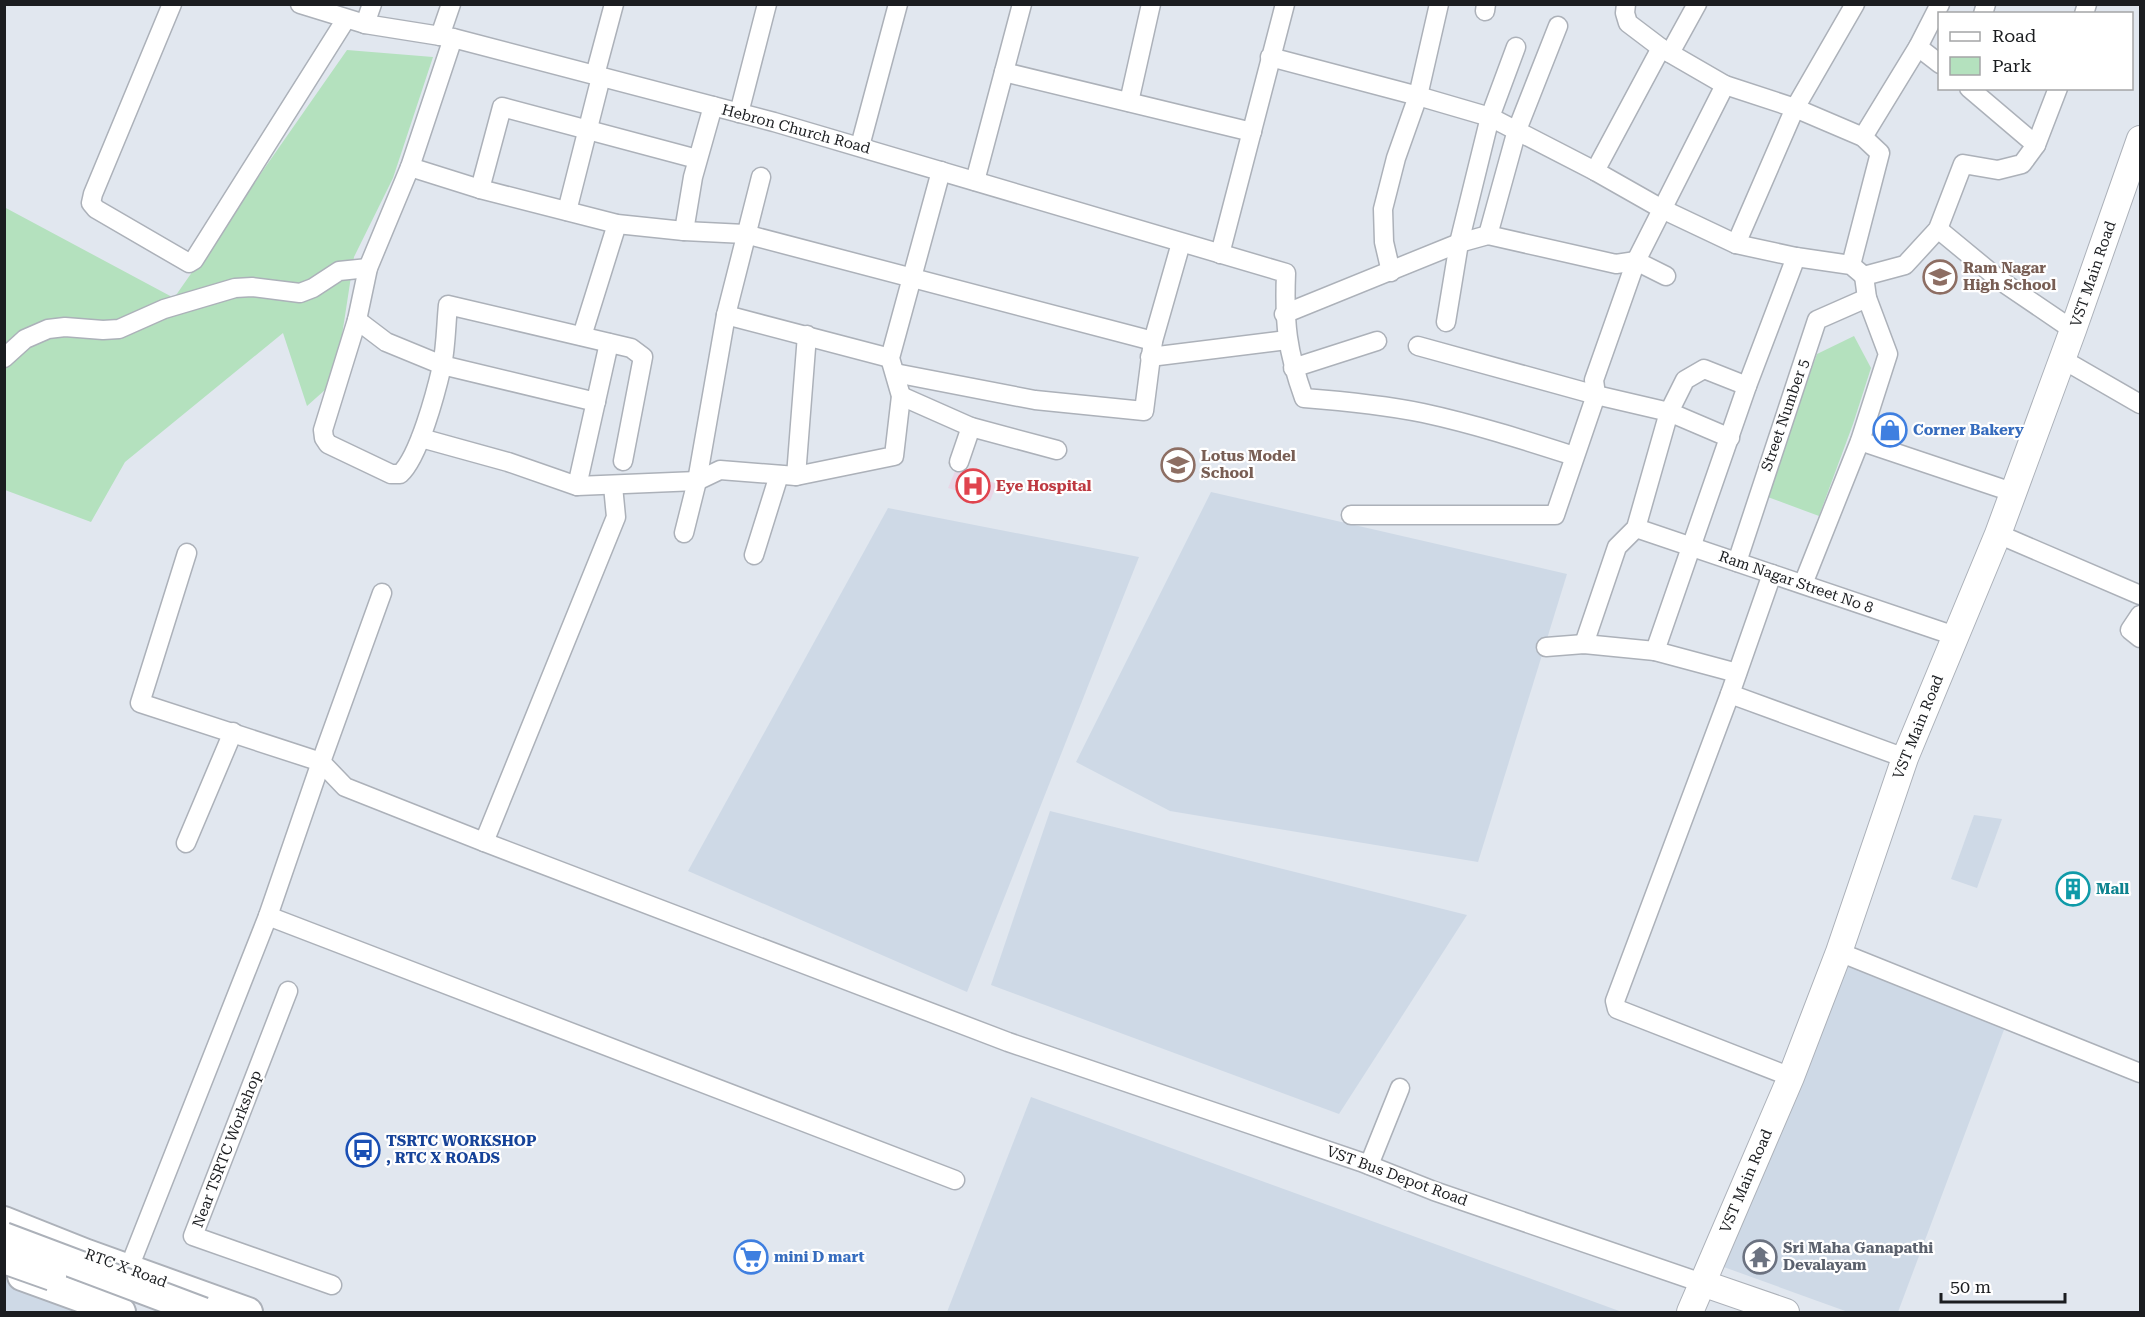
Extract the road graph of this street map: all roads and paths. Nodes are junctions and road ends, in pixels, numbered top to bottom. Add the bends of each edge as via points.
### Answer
1 (172, 4) edge
2 (300, 4) edge
3 (372, 4) edge
4 (451, 4) edge
5 (614, 4) edge
6 (767, 4) edge
7 (898, 4) edge
8 (1022, 4) edge
9 (1151, 4) edge
10 (1285, 4) edge
11 (1439, 4) edge
12 (1626, 4) edge
13 (1697, 4) edge
14 (1855, 4) edge
15 (1940, 4) edge
16 (346, 19) junction
17 (365, 24) junction
18 (1558, 26) dead end
19 (446, 37) junction
20 (1516, 47) dead end
21 (1918, 47) junction
22 (1666, 51) junction
23 (1270, 57) junction
24 (1938, 62) edge
25 (1004, 72) junction
26 (598, 76) junction
27 (1725, 85) junction
28 (1971, 90) edge
29 (2052, 92) edge
30 (1418, 96) junction
31 (1129, 102) junction
32 (713, 106) junction
33 (1795, 108) junction
34 (739, 113) junction
35 (1490, 117) junction
36 (1518, 130) junction
37 (588, 131) junction
38 (1252, 132) junction
39 (1863, 137) junction
40 (2140, 139) edge
41 (2036, 144) junction
42 (860, 146) junction
43 (698, 159) junction
44 (410, 167) junction
45 (941, 171) junction
46 (1595, 171) junction
47 (761, 177) dead end
48 (975, 181) junction
49 (480, 189) junction
50 (1662, 210) junction
51 (567, 211) junction
52 (616, 224) junction
53 (1938, 229) junction
54 (684, 231) junction
55 (745, 234) junction
56 (1488, 235) junction
57 (1181, 243) junction
58 (1459, 243) junction
59 (1737, 244) junction
60 (1220, 254) junction
61 (1796, 257) junction
62 (1636, 261) junction
63 (368, 268) junction
64 (1857, 270) junction
65 (1391, 272) junction
66 (1666, 276) dead end
67 (912, 280) junction
68 (1867, 298) junction
69 (1284, 314) junction
70 (726, 315) junction
71 (357, 320) junction
72 (1446, 322) dead end
73 (807, 335) junction
74 (582, 336) junction
75 (1287, 340) junction
76 (1377, 340) dead end
77 (609, 343) junction
78 (1418, 346) dead end
79 (2067, 346) junction
80 (1151, 349) junction
81 (4, 358) edge
82 (442, 365) junction
83 (892, 365) junction
84 (1293, 368) junction
85 (1747, 386) junction
86 (2140, 390) edge
87 (1596, 395) junction
88 (901, 396) junction
89 (596, 402) junction
90 (2140, 404) edge
91 (1669, 412) junction
92 (971, 427) junction
93 (421, 438) junction
94 (1730, 438) junction
95 (1860, 441) junction
96 (1058, 450) dead end
97 (1574, 456) junction
98 (623, 461) dead end
99 (959, 462) dead end
100 (788, 476) junction
101 (697, 481) junction
102 (577, 486) junction
103 (613, 486) junction
104 (2012, 492) junction
105 (1351, 515) dead end
106 (1636, 528) junction
107 (684, 533) dead end
108 (1998, 534) junction
109 (1692, 547) junction
110 (187, 553) dead end
111 (754, 555) dead end
112 (1737, 562) junction
113 (1772, 574) junction
114 (1803, 584) junction
115 (382, 593) dead end
116 (2140, 595) edge
117 (2140, 615) edge
118 (1956, 636) junction
119 (2140, 638) edge
120 (1584, 644) junction
121 (1546, 647) dead end
122 (1655, 651) junction
123 (1737, 674) junction
124 (1730, 694) junction
125 (233, 732) junction
126 (1905, 758) junction
127 (321, 762) junction
128 (483, 842) junction
129 (186, 843) dead end
130 (268, 916) junction
131 (1839, 952) junction
132 (288, 991) dead end
133 (2140, 1073) edge
134 (1791, 1077) junction
135 (1400, 1088) dead end
136 (1369, 1165) junction
137 (955, 1180) dead end
138 (4, 1221) edge
139 (4, 1237) edge
140 (4, 1259) edge
141 (129, 1268) junction
142 (4, 1270) edge
143 (1702, 1283) junction
144 (332, 1285) dead end
145 (115, 1311) edge
146 (150, 1312) edge
147 (203, 1312) edge
148 (248, 1312) edge
149 (1690, 1312) edge
150 (1786, 1312) edge

1 - 16 street via 91,203 189,263 219,222
2 - 16 street, Hebron Church Road
3 - 17 street
4 - 19 street
5 - 26 street
6 - 34 street
7 - 42 street
8 - 25 street
9 - 31 street
10 - 23 street
11 - 30 street
12 - 22 street via 1628,23
13 - 22 street
14 - 33 street
15 - 21 street
16 - 17 street, Hebron Church Road
17 - 19 street, Hebron Church Road
18 - 36 street
19 - 26 street, Hebron Church Road
19 - 44 street
20 - 35 street
21 - 24 street
21 - 39 street
22 - 27 street
22 - 46 street
23 - 30 street
23 - 38 street
25 - 31 street
25 - 48 street
26 - 32 street, Hebron Church Road
26 - 37 street
27 - 33 street
27 - 50 street
28 - 41 street
29 - 41 street
30 - 35 street
30 - 65 street via 1383,210 1384,242
31 - 38 street
32 - 34 street, Hebron Church Road
32 - 43 street
33 - 39 street
33 - 59 street
34 - 42 street, Hebron Church Road
35 - 36 street
35 - 58 street
36 - 46 street
36 - 56 street
37 - 43 street
37 - 49 street via 502,107
37 - 51 street
38 - 60 street
39 - 64 street via 1880,153
40 - 79 street, VST Main Road
41 - 53 street via 2022,164 1998,170 1963,164
42 - 45 street, Hebron Church Road
43 - 54 street
44 - 49 street
44 - 63 street
45 - 48 street, Hebron Church Road
45 - 67 street
46 - 50 street
47 - 55 street
48 - 57 street, Hebron Church Road
49 - 51 street
50 - 59 street
50 - 62 street
51 - 52 street
52 - 54 street
52 - 74 street
53 - 64 street via 1905,265
53 - 79 street via 2001,281
54 - 55 street
55 - 67 street
55 - 70 street
56 - 58 street
56 - 62 street via 1616,264
57 - 60 street, Hebron Church Road
57 - 80 street
58 - 65 street
58 - 72 street
59 - 61 street
60 - 69 street, Hebron Church Road via 1286,273
61 - 64 street
61 - 85 street
62 - 66 street
62 - 87 street via 1594,380
63 - 71 street
63 - 81 street via 339,271 300,293 235,288 164,309 119,329 48,329 25,339
64 - 68 street
65 - 69 street
67 - 80 street
67 - 83 street
68 - 95 street via 1888,354
68 - 112 street, Street Number 5 via 1817,320
69 - 75 street
70 - 73 street
70 - 101 street
71 - 82 street via 386,342
71 - 93 street via 323,430 324,438 328,444 391,474 400,474 408,467
73 - 83 street
73 - 100 street
74 - 77 street
74 - 82 street via 448,305
75 - 80 street
75 - 84 street
76 - 84 street
77 - 89 street
77 - 98 street via 631,348 643,357
78 - 87 street
79 - 86 street
79 - 90 street
79 - 104 street, VST Main Road
80 - 83 street via 1144,411 1035,400
82 - 89 street
82 - 93 street
83 - 88 street
84 - 97 street via 1304,398 1422,413 1490,429
85 - 91 street via 1704,369 1685,380
85 - 94 street
87 - 91 street
87 - 97 street
88 - 92 street
88 - 100 street via 894,456
89 - 102 street
91 - 94 street
91 - 106 street
92 - 96 street
92 - 99 street
93 - 102 street
94 - 109 street
95 - 104 street
95 - 114 street
97 - 105 street via 1555,515
100 - 101 street via 720,470
100 - 111 street
101 - 103 street
101 - 107 street
102 - 103 street
103 - 128 street via 616,517
104 - 108 street, VST Main Road
106 - 109 street, Ram Nagar Street No 8
106 - 120 street via 1617,547
108 - 116 street
108 - 118 street, VST Main Road
109 - 112 street, Ram Nagar Street No 8
109 - 122 street
110 - 125 street via 140,703
112 - 113 street, Ram Nagar Street No 8
113 - 114 street, Ram Nagar Street No 8
113 - 123 street
114 - 118 street, Ram Nagar Street No 8
115 - 127 street
117 - 119 street via 2130,630
118 - 126 street, VST Main Road
120 - 121 street
120 - 122 street
122 - 123 street
123 - 124 street
124 - 126 street
124 - 134 street via 1615,1001 1617,1009
125 - 127 street
125 - 129 street
126 - 131 street, VST Main Road
127 - 128 street, VST Bus Depot Road via 345,787
127 - 130 street
128 - 136 street, VST Bus Depot Road via 1008,1042
130 - 137 street
130 - 141 street
131 - 133 street
131 - 134 street, VST Main Road
132 - 144 street, Near TSRTC Workshop via 193,1236
134 - 143 street, VST Main Road
135 - 136 street
136 - 143 street, VST Bus Depot Road
138 - 141 main road, RTC X Road
139 - 147 main road, bridge
140 - 146 main road, bridge
141 - 145 street
141 - 148 main road, RTC X Road
142 - 145 main road
143 - 149 street, VST Main Road
143 - 150 street, VST Bus Depot Road

